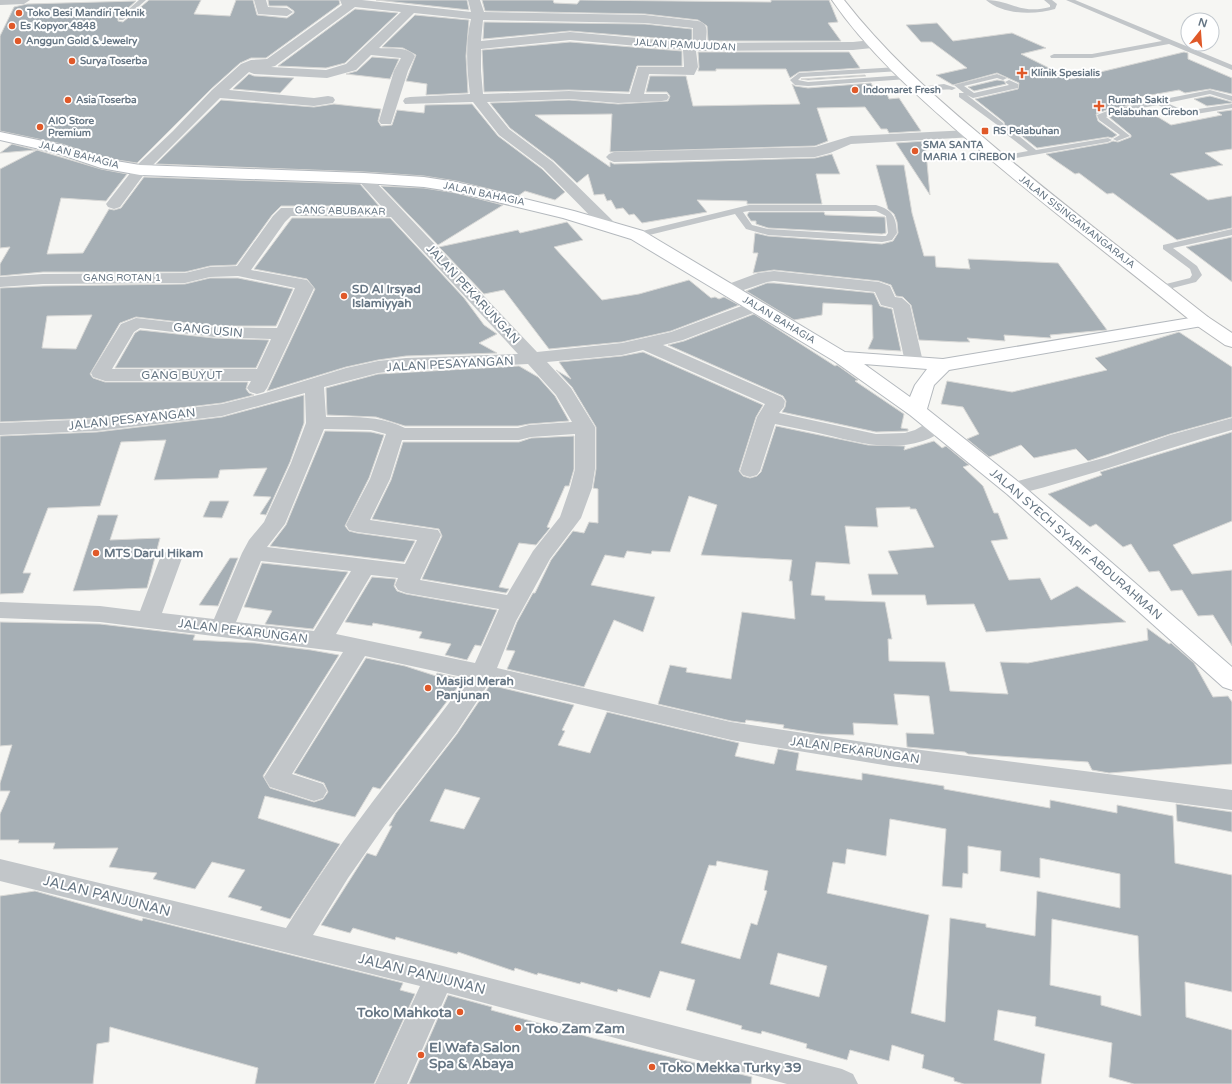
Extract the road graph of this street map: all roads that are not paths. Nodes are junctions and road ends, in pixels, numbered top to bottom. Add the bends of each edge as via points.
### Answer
1 (24, 0) edge
2 (143, 0) edge
3 (260, 0) edge
4 (474, 0) edge
5 (838, 0) edge
6 (989, 0) edge
7 (1047, 0) edge
8 (1069, 0) edge
9 (0, 1) edge
10 (349, 1) edge
11 (411, 9) junction
12 (286, 12) dead end
13 (478, 16) junction
14 (121, 19) dead end
15 (1170, 42) junction
16 (872, 44) junction
17 (474, 46) junction
18 (694, 47) junction
19 (368, 51) junction
20 (1054, 56) dead end
21 (1232, 68) edge
22 (243, 71) junction
23 (901, 73) junction
24 (918, 89) junction
25 (217, 93) junction
26 (662, 97) dead end
27 (970, 97) junction
28 (477, 98) junction
29 (636, 98) junction
30 (1232, 99) edge
31 (328, 100) dead end
32 (410, 101) dead end
33 (1159, 102) junction
34 (1232, 106) edge
35 (1124, 109) dead end
36 (1115, 110) dead end
37 (386, 121) dead end
38 (969, 134) junction
39 (0, 136) edge
40 (1117, 139) dead end
41 (1108, 140) dead end
42 (1035, 153) junction
43 (614, 157) dead end
44 (999, 159) junction
45 (140, 170) junction
46 (364, 178) junction
47 (114, 204) dead end
48 (738, 211) junction
49 (396, 212) junction
50 (609, 226) junction
51 (1232, 232) edge
52 (637, 235) junction
53 (242, 271) junction
54 (0, 282) edge
55 (1161, 288) junction
56 (730, 290) junction
57 (755, 306) junction
58 (1202, 321) junction
59 (282, 334) junction
60 (1232, 341) edge
61 (646, 344) junction
62 (840, 357) junction
63 (533, 359) junction
64 (914, 362) junction
65 (943, 365) junction
66 (101, 374) joint
67 (263, 375) junction
68 (314, 384) junction
69 (250, 404) junction
70 (917, 411) junction
71 (767, 417) junction
72 (316, 423) junction
73 (1232, 424) edge
74 (936, 426) junction
75 (585, 427) junction
76 (0, 429) edge
77 (399, 433) junction
78 (750, 471) dead end
79 (1014, 489) junction
80 (253, 553) junction
81 (171, 558) dead end
82 (365, 567) junction
83 (412, 572) junction
84 (513, 604) junction
85 (0, 610) edge
86 (148, 620) junction
87 (222, 628) junction
88 (320, 640) junction
89 (359, 646) junction
90 (483, 673) junction
91 (1232, 681) edge
92 (314, 791) dead end
93 (1232, 800) edge
94 (0, 870) edge
95 (293, 942) junction
96 (440, 978) junction
97 (391, 1084) edge
98 (842, 1084) edge

1 - 9 street
2 - 14 lane
3 - 12 street via 262,11
4 - 13 street
5 - 16 main road, JALAN SISINGAMANGARAJA
6 - 7 lane via 1009,8 1031,12 1052,8 1054,4
8 - 15 lane
10 - 11 street
10 - 22 street via 270,63 251,64
11 - 13 street
11 - 19 street
13 - 17 street
13 - 18 street via 646,19 697,25 700,26
15 - 20 lane via 1092,56
15 - 21 lane
16 - 18 street, JALAN PAMUJUDAN
16 - 23 main road, JALAN SISINGAMANGARAJA
17 - 18 street, JALAN PAMUJUDAN via 570,36
17 - 28 street
18 - 29 street via 689,72 643,70
19 - 22 street via 351,67 326,74
19 - 37 street via 408,56
22 - 25 street
23 - 23 lane via 808,84 794,80 799,75
23 - 24 main road, JALAN SISINGAMANGARAJA
24 - 27 lane via 944,86
24 - 38 main road, JALAN SISINGAMANGARAJA
25 - 31 street via 314,102
25 - 45 street
26 - 29 street
27 - 27 lane via 958,84 997,76 1015,86
27 - 42 lane
28 - 29 street via 569,95
28 - 32 street
28 - 50 street via 504,132 548,165
30 - 33 lane via 1215,92
33 - 34 lane via 1184,114
33 - 35 lane
36 - 40 lane via 1101,115 1126,136
38 - 43 street via 851,140 831,149 815,152
38 - 44 main road, JALAN SISINGAMANGARAJA
39 - 45 main road, JALAN BAHAGIA via 57,148 101,163
41 - 42 lane
42 - 44 lane
44 - 55 main road, JALAN SISINGAMANGARAJA
45 - 46 main road, JALAN BAHAGIA
45 - 47 street
46 - 49 street, JALAN PEKARUNGAN
46 - 50 main road, JALAN BAHAGIA via 456,187
48 - 48 lane via 749,208 876,208 886,210 890,214 893,233 890,238 882,239 768,232 749,227
48 - 52 lane
49 - 53 street, GANG ABUBAKAR via 286,211
49 - 63 street, JALAN PEKARUNGAN
50 - 52 main road, JALAN BAHAGIA
51 - 55 lane via 1166,247 1194,268 1197,274 1193,280
52 - 56 main road, JALAN BAHAGIA
53 - 54 street, GANG ROTAN 1 via 210,272 184,278 43,279
53 - 59 street, GANG ROTAN 1 via 245,274 304,287
55 - 58 main road, JALAN SISINGAMANGARAJA
56 - 57 main road, JALAN BAHAGIA
56 - 64 street via 764,277 774,276 879,287 884,290 887,302 901,305
57 - 61 street, JALAN PESAYANGAN via 677,336
57 - 62 main road, JALAN BAHAGIA
58 - 60 main road, JALAN SISINGAMANGARAJA
58 - 65 main road
59 - 66 street, GANG USIN via 214,332 146,323 133,324 125,330
59 - 67 street
61 - 63 street, JALAN PESAYANGAN
61 - 71 street via 775,401
62 - 64 main road
62 - 70 main road, JALAN BAHAGIA
63 - 68 street, JALAN PESAYANGAN via 392,366 353,372
63 - 75 street, JALAN PEKARUNGAN via 564,392
64 - 65 main road
65 - 70 main road via 928,378 922,388
66 - 67 street, GANG BUYUT
67 - 69 street
68 - 69 street, JALAN PESAYANGAN
68 - 72 street
69 - 76 street, JALAN PESAYANGAN via 222,410 97,425
70 - 74 main road, JALAN SYECH SYARIF ABDURAHMAN
71 - 74 street via 851,436 889,441 912,438
71 - 78 street
72 - 77 street via 375,424
72 - 80 street via 274,524
73 - 79 street
74 - 79 main road, JALAN SYECH SYARIF ABDURAHMAN
75 - 77 street via 519,434
75 - 84 street via 585,469 570,518 541,556
77 - 83 street via 393,438 380,479 357,525 430,536
79 - 91 main road, JALAN SYECH SYARIF ABDURAHMAN
80 - 82 street
80 - 87 street
81 - 86 street
82 - 83 street
82 - 88 street
83 - 84 street via 406,585
84 - 90 street
85 - 86 street, JALAN PEKARUNGAN via 100,614
86 - 87 street, JALAN PEKARUNGAN
87 - 88 street, JALAN PEKARUNGAN
88 - 89 street, JALAN PEKARUNGAN
89 - 90 street, JALAN PEKARUNGAN
89 - 92 street via 277,777 279,780
90 - 93 street, JALAN PEKARUNGAN via 731,731 890,756
90 - 95 street via 447,726 338,870
94 - 95 street, JALAN PANJUNAN
95 - 96 street, JALAN PANJUNAN
96 - 97 street
96 - 98 street, JALAN PANJUNAN

